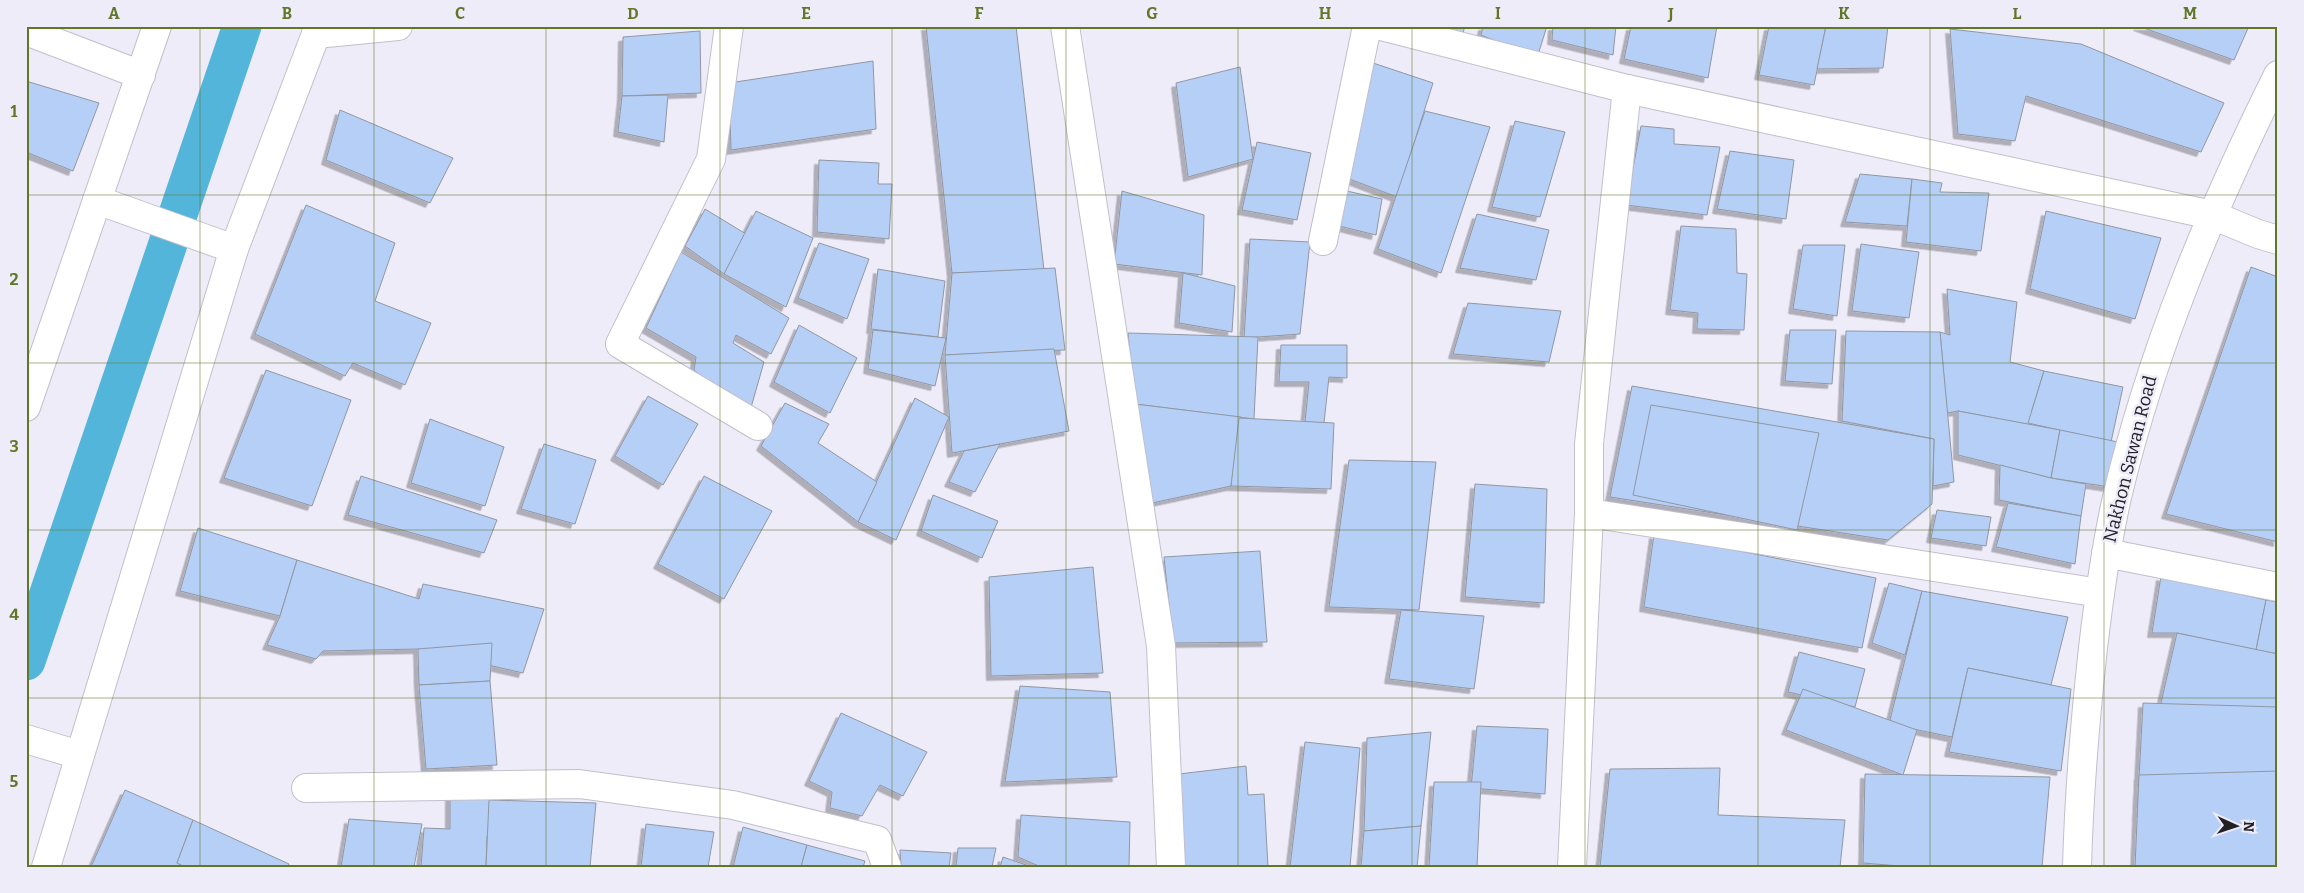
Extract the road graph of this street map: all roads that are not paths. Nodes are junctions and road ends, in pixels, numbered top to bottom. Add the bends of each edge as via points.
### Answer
1 (157, 26) edge
2 (398, 26) edge
3 (729, 26) edge
4 (1065, 26) edge
5 (1367, 26) edge
6 (1381, 26) edge
7 (317, 30) edge
8 (26, 31) edge
9 (140, 75) junction
10 (2278, 75) edge
11 (1627, 89) junction
12 (97, 200) junction
13 (2212, 215) junction
14 (2278, 240) edge
15 (1323, 241) dead end
16 (234, 249) junction
17 (26, 407) edge
18 (758, 426) dead end
19 (1590, 513) junction
20 (2106, 553) junction
21 (2278, 587) edge
22 (2100, 593) junction
23 (26, 739) edge
24 (79, 755) junction
25 (306, 788) dead end
26 (46, 867) edge
27 (887, 867) edge
28 (1171, 867) edge
29 (1572, 867) edge
30 (2078, 867) edge

1 - 9 street
2 - 7 street
3 - 18 street via 711,159 620,344
4 - 28 street via 1161,646
5 - 15 street
6 - 11 street
7 - 16 street
8 - 9 street
9 - 12 street
10 - 13 street, Nakhon Sawan Road
11 - 13 street
11 - 19 street via 1589,444
12 - 16 street
12 - 17 street
13 - 14 street
13 - 20 street, Nakhon Sawan Road via 2173,312 2150,381 2117,497
16 - 24 street
19 - 22 street
19 - 29 street
20 - 21 street
20 - 22 street, Nakhon Sawan Road
22 - 30 street, Nakhon Sawan Road via 2082,749
23 - 24 street
24 - 26 street
25 - 27 street via 579,784 733,804 877,840

